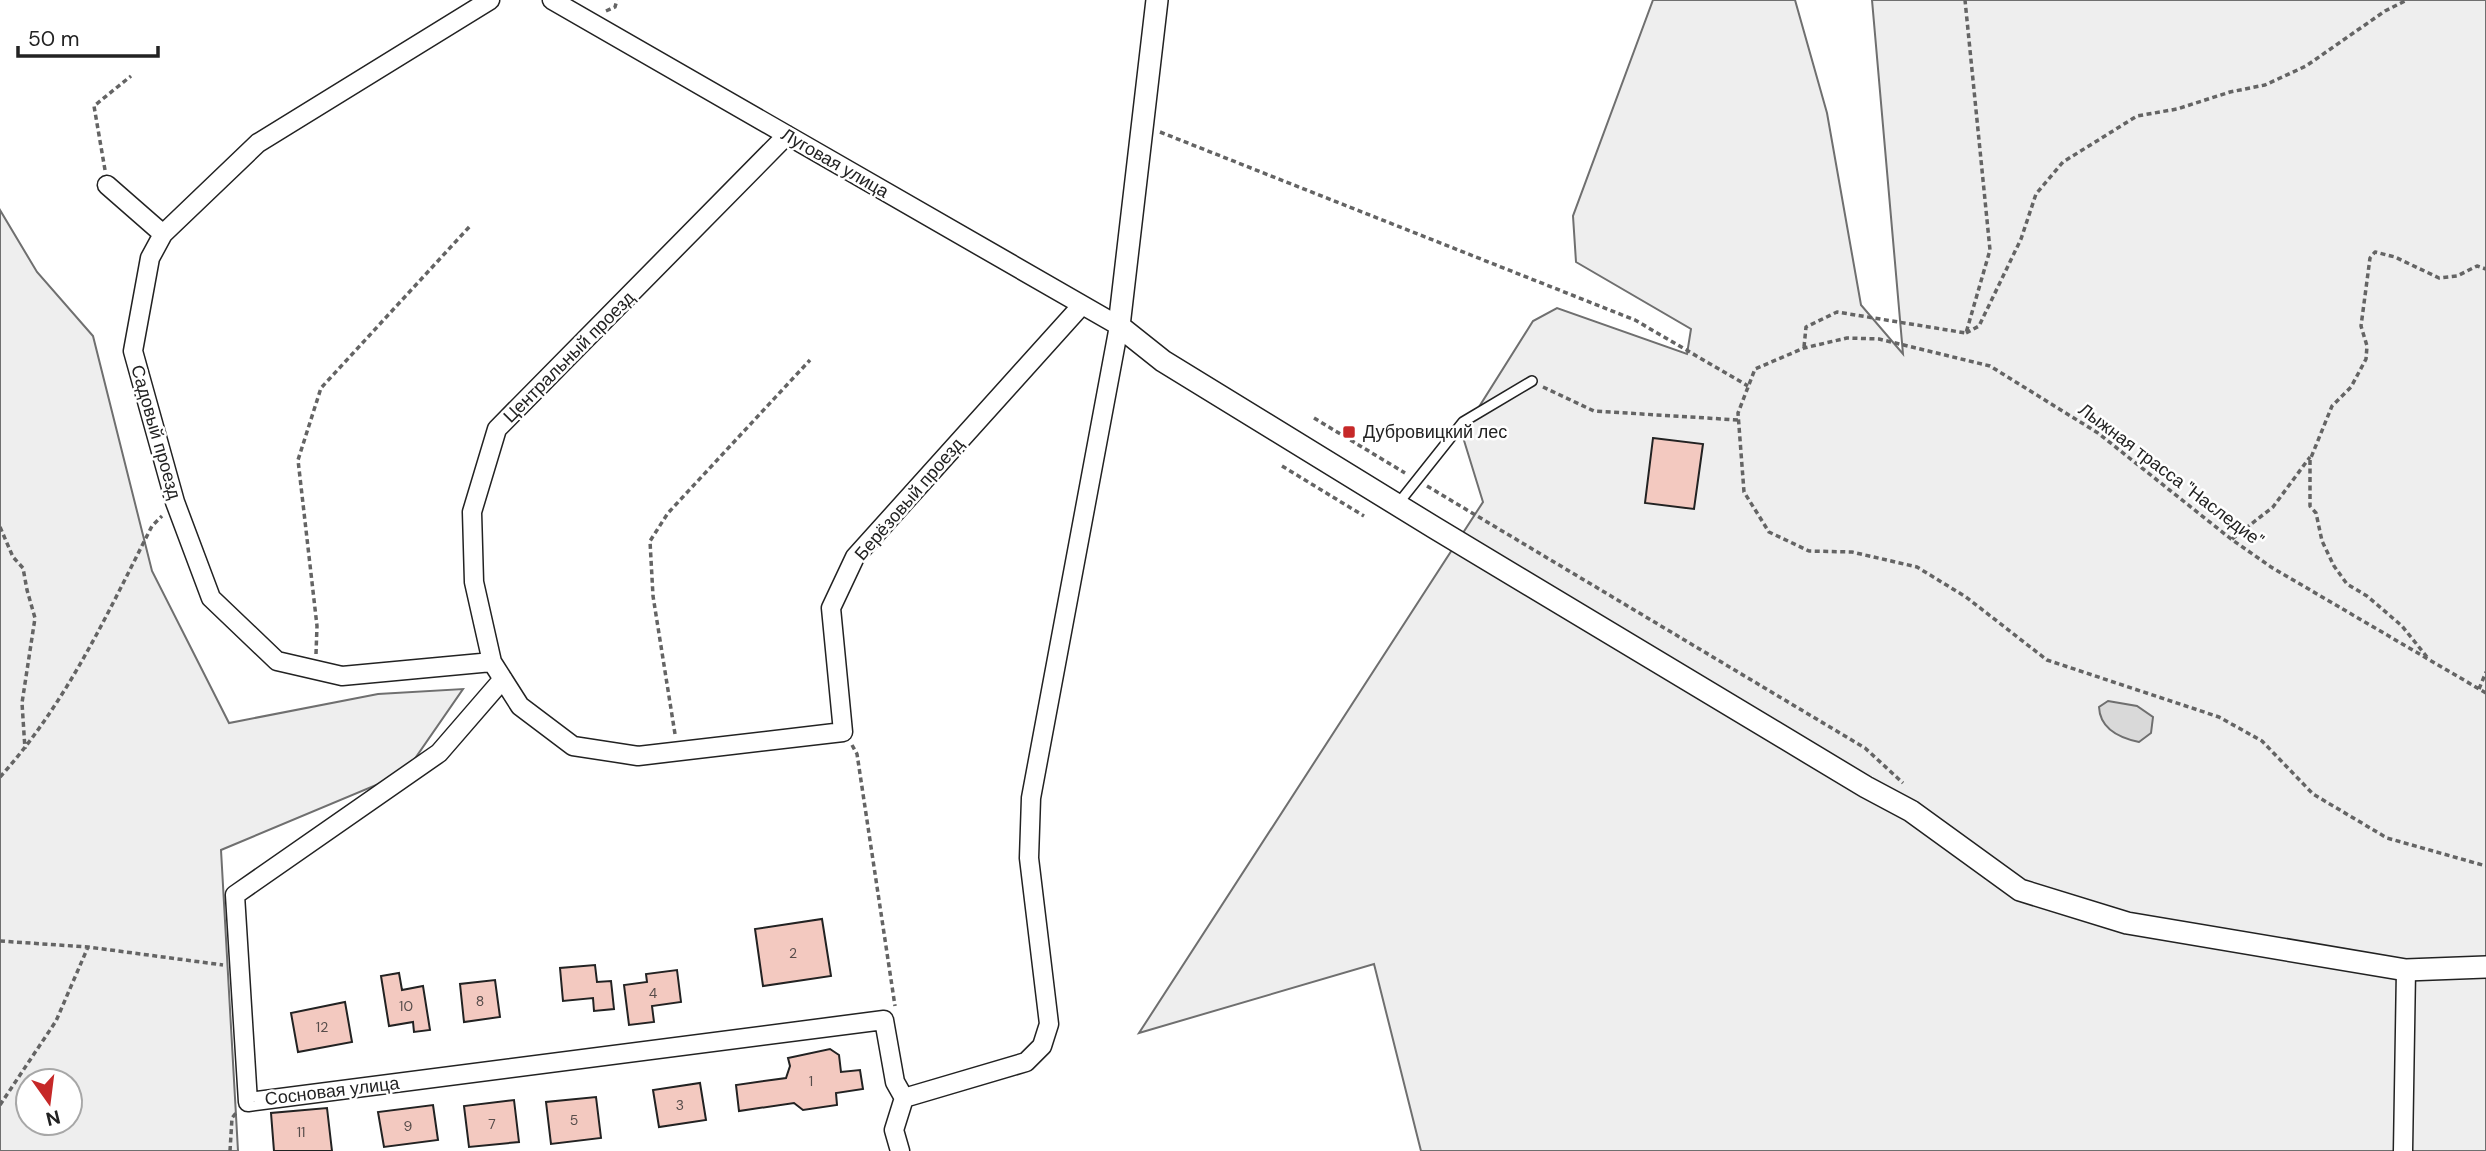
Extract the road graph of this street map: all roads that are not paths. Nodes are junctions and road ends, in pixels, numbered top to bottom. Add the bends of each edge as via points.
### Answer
1 (490, 0) edge
2 (552, 0) edge
3 (1157, 0) edge
4 (787, 135) junction
5 (107, 185) road end
6 (163, 234) junction
7 (1082, 304) junction
8 (1119, 326) junction
9 (1532, 381) road end
10 (1397, 505) junction
11 (492, 662) junction
12 (503, 679) junction
13 (843, 732) joint
14 (2486, 967) edge
15 (2406, 970) junction
16 (904, 1098) junction
17 (900, 1151) edge
18 (2403, 1151) edge

1 - 6 street, Садовый проезд via 258,143
2 - 4 street, Луговая улица
3 - 8 street
4 - 7 street, Луговая улица
4 - 11 street, Центральный проезд via 498,429 472,512 474,582
5 - 6 street
6 - 11 street, Садовый проезд via 149,258 133,351 175,502 211,598 277,661 314,670 342,676
7 - 8 street, Луговая улица
7 - 13 street, Берёзовый проезд via 855,557 831,608
8 - 10 street via 1163,361
8 - 16 street via 1031,798 1029,858 1049,1024 1042,1046 1026,1062
9 - 10 lane via 1463,422
10 - 15 street via 1911,811 2020,890 2127,923
11 - 12 street, Центральный проезд
12 - 13 street, Центральный проезд via 520,706 573,746 638,756
12 - 16 street, Сосновая улица via 439,753 235,894 248,1102 884,1020 895,1082
14 - 15 street
15 - 18 street
16 - 17 street via 894,1130

